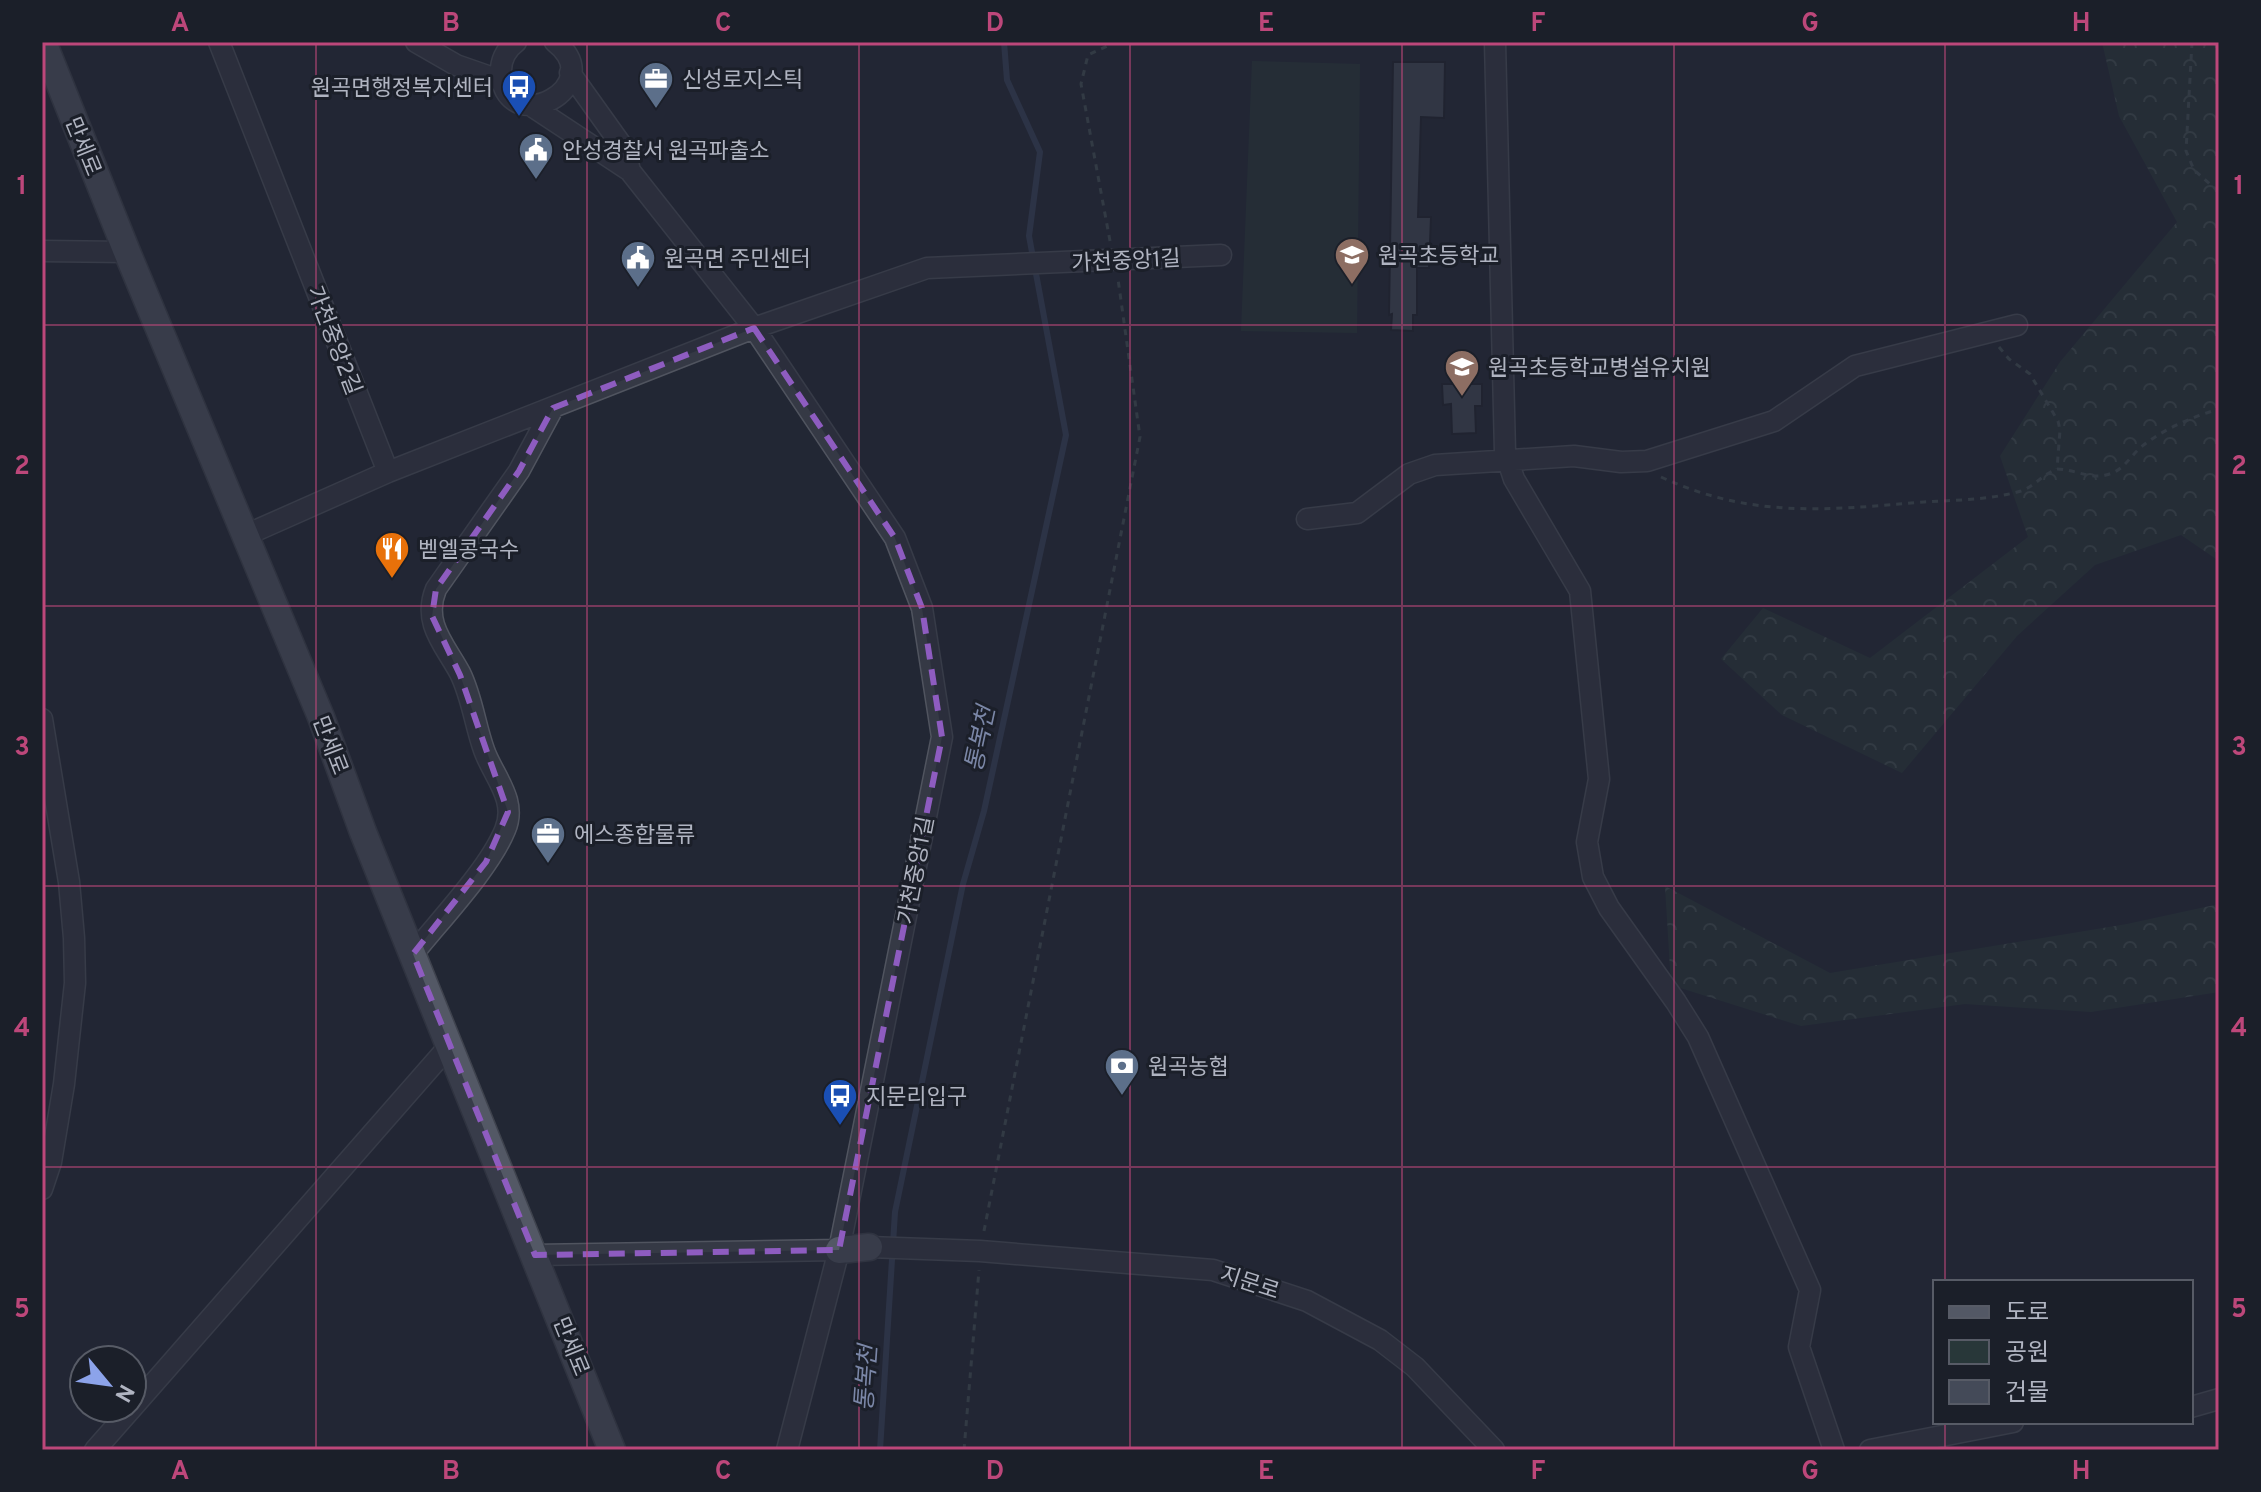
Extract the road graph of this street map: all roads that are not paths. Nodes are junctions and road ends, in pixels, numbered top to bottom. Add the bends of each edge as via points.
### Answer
1 (43, 42) edge
2 (219, 42) edge
3 (416, 42) edge
4 (516, 42) edge
5 (1495, 42) edge
6 (559, 43) edge
7 (570, 73) junction
8 (502, 81) junction
9 (530, 105) junction
10 (630, 171) junction
11 (42, 251) edge
12 (127, 252) junction
13 (1221, 255) dead end
14 (2017, 325) dead end
15 (754, 328) junction
16 (553, 408) junction
17 (1507, 460) junction
18 (388, 472) junction
19 (1307, 519) dead end
20 (246, 535) junction
21 (42, 719) edge
22 (413, 954) junction
23 (450, 1045) junction
24 (42, 1189) edge
25 (869, 1247) joint
26 (839, 1250) junction
27 (535, 1255) junction
28 (148, 1390) edge
29 (2219, 1399) edge
30 (2193, 1406) edge
31 (118, 1424) edge
32 (2003, 1424) edge
33 (95, 1450) edge
34 (612, 1450) edge
35 (787, 1450) edge
36 (1494, 1450) edge
37 (1834, 1450) edge
38 (1870, 1450) edge

1 - 12 main road, 만세로
2 - 18 street, 가천중앙2길
3 - 8 street via 456,65
4 - 8 street via 505,53
5 - 17 street
6 - 7 street
7 - 9 street via 557,98
7 - 10 street via 625,150
8 - 9 street, 가천중앙1길 via 513,97
9 - 10 street, 가천중앙1길
10 - 15 street, 가천중앙1길
11 - 12 street
12 - 20 main road, 만세로
13 - 15 street, 가천중앙1길 via 927,268
14 - 17 street via 1855,366 1774,421 1647,461 1574,456
15 - 16 street
15 - 26 street, 가천중앙1길 via 895,538 922,608 942,737
16 - 18 street
16 - 22 street via 519,471 430,605 442,644 460,675 484,753 501,782 508,812 506,829 486,862
17 - 19 street via 1435,465 1409,474 1357,513
17 - 37 street via 1580,591 1599,779 1587,842 1593,877 1698,1037 1810,1290 1799,1347
18 - 20 street
20 - 22 main road, 만세로
21 - 24 street via 69,882 75,983 64,1084
22 - 23 main road, 만세로
23 - 27 main road, 만세로
23 - 28 street
25 - 26 main road
25 - 36 street, 지문로 via 1213,1270 1307,1301 1380,1340 1415,1367
26 - 27 street
26 - 35 street, 가천중앙1길
27 - 34 main road, 만세로
29 - 30 street
31 - 33 street
32 - 38 street

